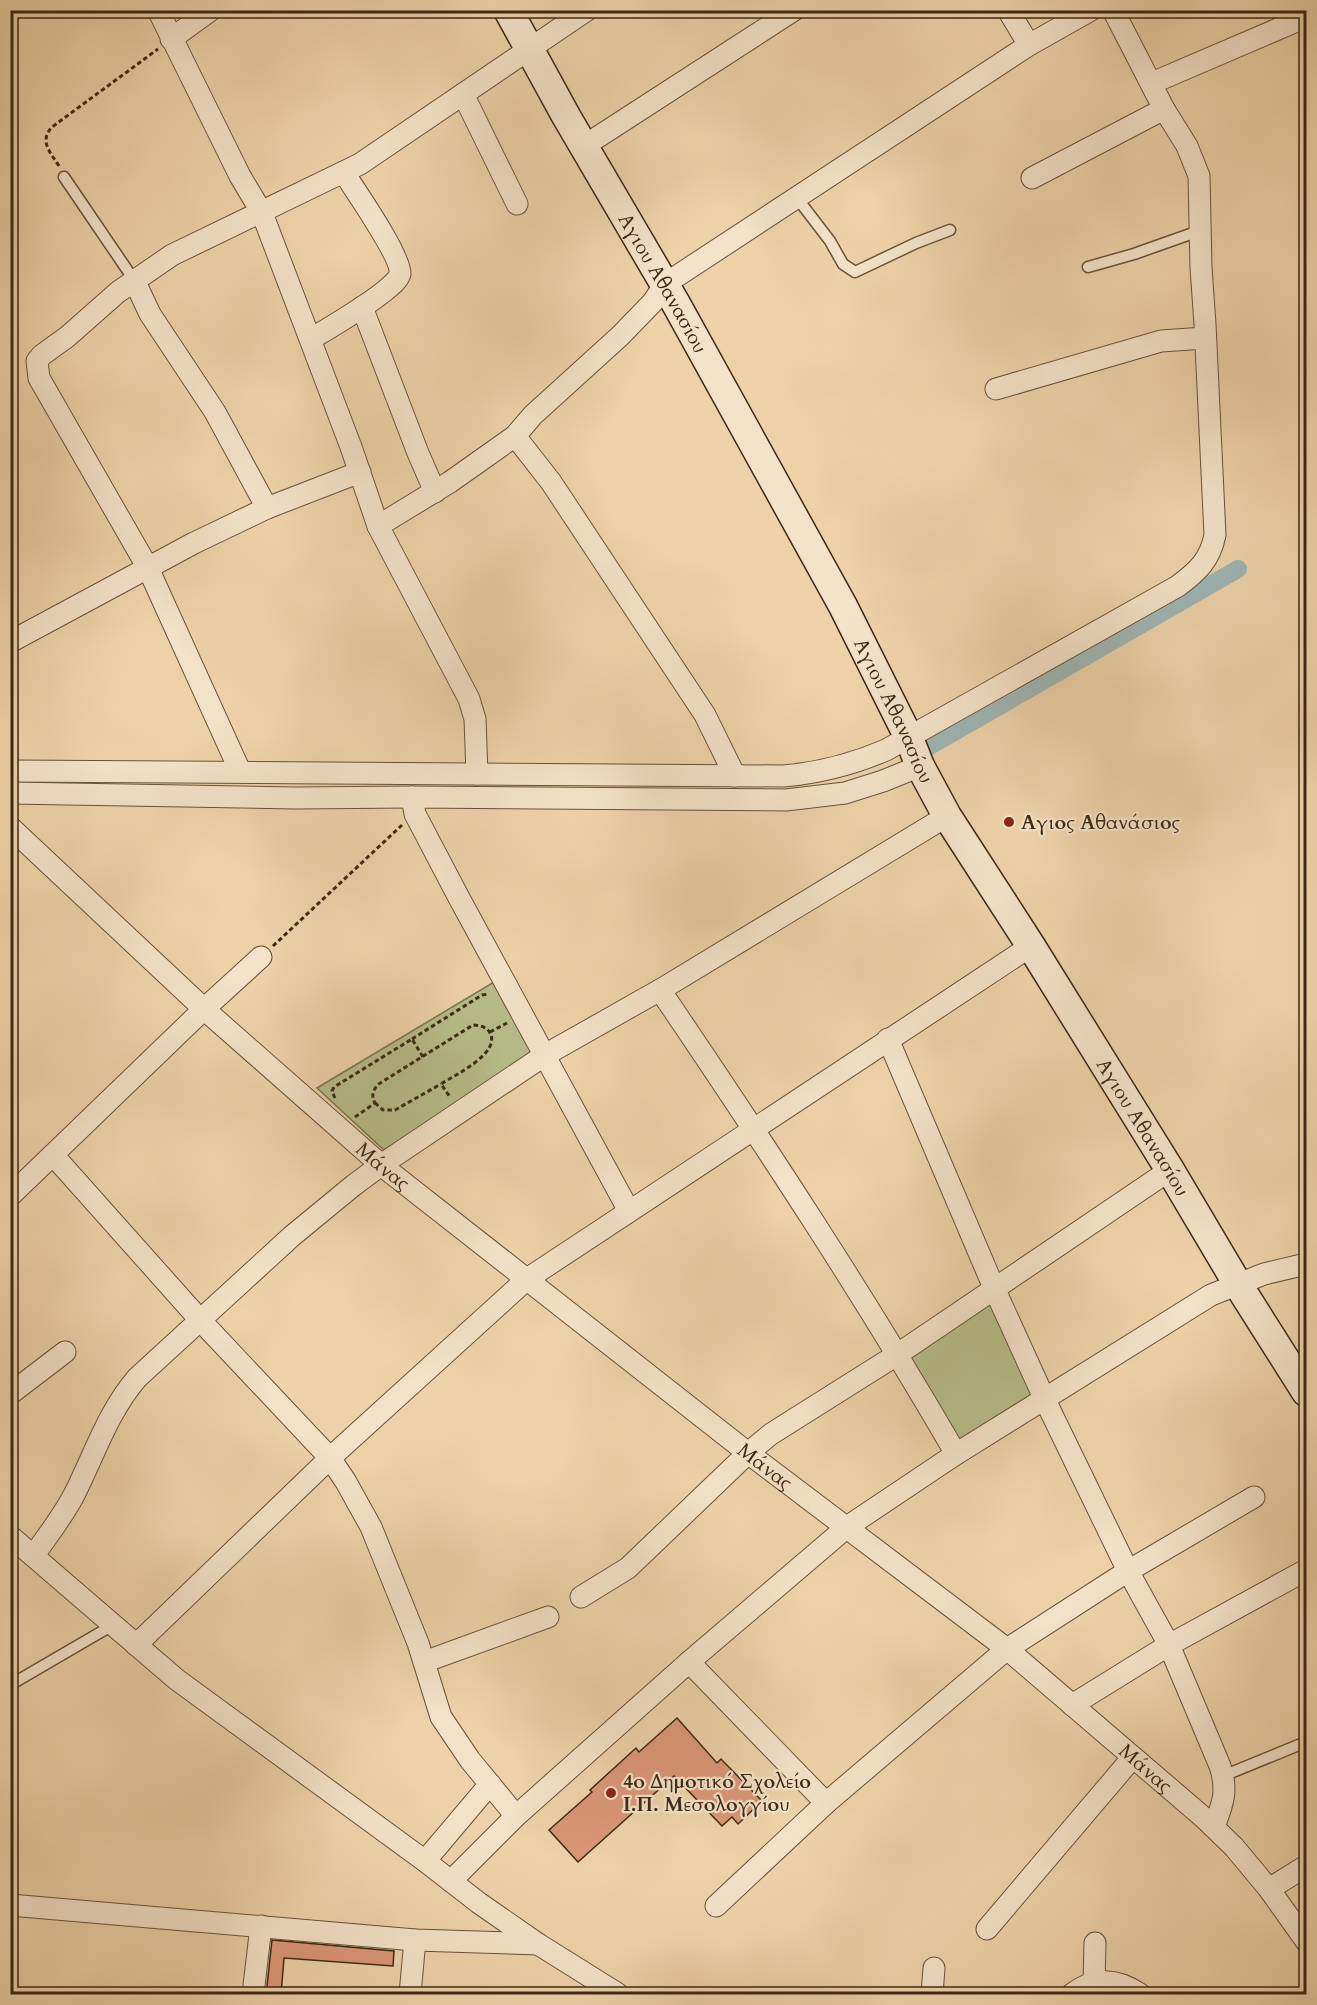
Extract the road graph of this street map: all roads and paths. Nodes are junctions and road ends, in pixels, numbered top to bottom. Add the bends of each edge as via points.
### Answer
1 (158, 10) edge
2 (212, 10) edge
3 (508, 10) edge
4 (587, 10) edge
5 (794, 10) edge
6 (1008, 10) edge
7 (1091, 10) edge
8 (1113, 10) edge
9 (1306, 17) edge
10 (171, 39) junction
11 (1029, 45) junction
12 (530, 49) junction
13 (1152, 83) junction
14 (463, 94) junction
15 (1164, 109) junction
16 (584, 146) junction
17 (344, 173) junction
18 (64, 177) joint
19 (1032, 177) dead end
20 (797, 198) junction
21 (518, 204) dead end
22 (262, 213) junction
23 (950, 230) dead end
24 (1199, 231) junction
25 (1088, 267) dead end
26 (134, 280) junction
27 (665, 284) junction
28 (362, 307) junction
29 (1205, 338) junction
30 (311, 339) junction
31 (996, 389) dead end
32 (514, 436) junction
33 (360, 472) junction
34 (435, 492) junction
35 (267, 508) junction
36 (378, 526) junction
37 (148, 568) junction
38 (10, 642) edge
39 (909, 738) junction
40 (920, 766) junction
41 (10, 771) edge
42 (240, 771) junction
43 (477, 774) junction
44 (735, 776) junction
45 (10, 793) edge
46 (413, 806) junction
47 (947, 816) junction
48 (10, 827) edge
49 (1032, 946) junction
50 (261, 957) joint
51 (660, 990) junction
52 (493, 996) dead end
53 (204, 1009) junction
54 (509, 1022) dead end
55 (513, 1030) dead end
56 (412, 1039) junction
57 (888, 1039) junction
58 (545, 1055) junction
59 (423, 1057) junction
60 (441, 1084) junction
61 (341, 1103) dead end
62 (375, 1103) junction
63 (460, 1112) junction
64 (347, 1118) junction
65 (362, 1122) dead end
66 (754, 1129) junction
67 (53, 1155) junction
68 (381, 1165) junction
69 (1170, 1170) junction
70 (10, 1196) edge
71 (629, 1211) junction
72 (1306, 1264) edge
73 (527, 1279) junction
74 (1237, 1283) junction
75 (994, 1288) junction
76 (201, 1321) junction
77 (65, 1352) dead end
78 (898, 1354) junction
79 (1306, 1392) edge
80 (10, 1394) edge
81 (1045, 1400) junction
82 (748, 1453) junction
83 (956, 1454) junction
84 (330, 1458) junction
85 (1254, 1497) dead end
86 (846, 1527) junction
87 (10, 1536) edge
88 (34, 1555) junction
89 (1306, 1570) edge
90 (1128, 1571) junction
91 (581, 1597) dead end
92 (548, 1617) dead end
93 (113, 1625) junction
94 (136, 1645) junction
95 (1169, 1645) junction
96 (1007, 1649) junction
97 (424, 1662) junction
98 (689, 1662) junction
99 (10, 1685) edge
100 (1072, 1705) junction
101 (1306, 1742) edge
102 (1133, 1757) junction
103 (1223, 1776) junction
104 (490, 1784) junction
105 (826, 1803) junction
106 (516, 1816) junction
107 (1214, 1827) junction
108 (424, 1861) junction
109 (1306, 1866) edge
110 (451, 1881) junction
111 (1269, 1889) junction
112 (10, 1905) edge
113 (716, 1906) dead end
114 (261, 1926) junction
115 (987, 1929) dead end
116 (415, 1940) junction
117 (1306, 1941) edge
118 (1095, 1942) dead end
119 (538, 1944) junction
120 (934, 1968) dead end
121 (1094, 1982) junction
122 (253, 1995) edge
123 (410, 1995) edge
124 (618, 1995) edge
125 (932, 1995) edge
126 (1072, 1995) edge
127 (1140, 1995) edge

1 - 10 street
2 - 10 street
3 - 12 main road, Αγιου Αθανασίου
4 - 12 street
5 - 16 street
6 - 11 street
7 - 11 street
8 - 13 street
9 - 13 street
10 - 18 path via 46,134 50,152
10 - 22 street
11 - 20 street
12 - 14 street
12 - 16 main road, Αγιου Αθανασίου
13 - 15 street
14 - 17 street
14 - 21 street
15 - 19 street
15 - 24 street via 1197,169 1201,184
16 - 27 main road, Αγιου Αθανασίου
17 - 22 street
17 - 28 street via 400,267 398,279
18 - 26 lane
20 - 23 lane via 841,260 855,272
20 - 27 street
22 - 26 street via 180,250
22 - 30 street
24 - 25 lane
24 - 29 street
26 - 35 street via 150,315 216,412
26 - 37 street via 42,355 37,368 39,378
27 - 32 street via 620,336
27 - 39 main road, Αγιου Αθανασίου via 843,606
28 - 30 street
28 - 34 street
29 - 31 street via 1161,341
29 - 39 street via 1215,535 1203,564 1178,586
30 - 33 street
32 - 34 street
32 - 44 street via 550,482 705,715
33 - 35 street
33 - 36 street
34 - 36 street
35 - 37 street
36 - 43 street via 469,699 475,718
37 - 38 street
37 - 42 street
39 - 40 main road, Αγιου Αθανασίου
39 - 44 street via 862,760 826,771
40 - 46 street via 844,793 786,800
40 - 47 main road, Αγιου Αθανασίου
41 - 42 street
42 - 43 street
43 - 44 street
45 - 46 street via 295,798
46 - 50 path via 385,840
46 - 58 street
47 - 49 main road, Αγιου Αθανασίου
47 - 51 street
48 - 53 street, Μάνας
49 - 57 street
49 - 69 main road, Αγιου Αθανασίου
50 - 53 street
51 - 58 street
51 - 66 street
52 - 56 path via 482,995
53 - 64 street, Μάνας
53 - 67 street
54 - 55 path
56 - 59 path
56 - 61 path via 334,1087 333,1096
57 - 66 street
57 - 75 street
58 - 63 street
58 - 71 street
59 - 60 path via 473,1025 490,1032 487,1054
59 - 62 path via 377,1085 372,1098
60 - 62 path via 395,1110 383,1110
60 - 63 path
62 - 64 path
63 - 68 street
64 - 65 path
64 - 68 street, Μάνας
66 - 71 street
66 - 78 street
67 - 70 street
67 - 76 street
68 - 73 street, Μάνας
68 - 76 street via 292,1236
69 - 74 main road, Αγιου Αθανασίου
69 - 75 street
71 - 73 street
72 - 74 street
73 - 82 street, Μάνας
73 - 84 street
74 - 79 main road, Αγιου Αθανασίου
74 - 81 street
75 - 78 street
75 - 81 street
76 - 84 street
76 - 88 street via 125,1392 70,1502
77 - 80 street
78 - 82 street via 780,1428
78 - 83 street
81 - 83 street
81 - 90 street
82 - 86 street, Μάνας
82 - 91 street via 628,1568
83 - 86 street
84 - 94 street
84 - 97 street via 371,1527
85 - 90 street
86 - 96 street, Μάνας
86 - 98 street
87 - 88 street
88 - 93 street
89 - 95 street
90 - 95 street
90 - 96 street
92 - 97 street
93 - 94 street
93 - 99 lane
94 - 108 street
95 - 100 street
95 - 103 street
96 - 100 street, Μάνας
96 - 105 street
97 - 104 street via 441,1717
98 - 105 street
98 - 106 street
100 - 102 street, Μάνας
101 - 103 lane
102 - 107 street, Μάνας
102 - 115 street
103 - 107 street via 1225,1794
104 - 106 street
104 - 108 street
105 - 113 street
106 - 110 street
107 - 111 street, Μάνας
108 - 110 street
109 - 111 street
110 - 119 street
111 - 117 street, Μάνας
112 - 114 street
114 - 116 street
114 - 122 street
116 - 119 street
116 - 123 street
118 - 121 street
119 - 124 street
120 - 125 street
121 - 126 street
121 - 127 street via 1121,1984

